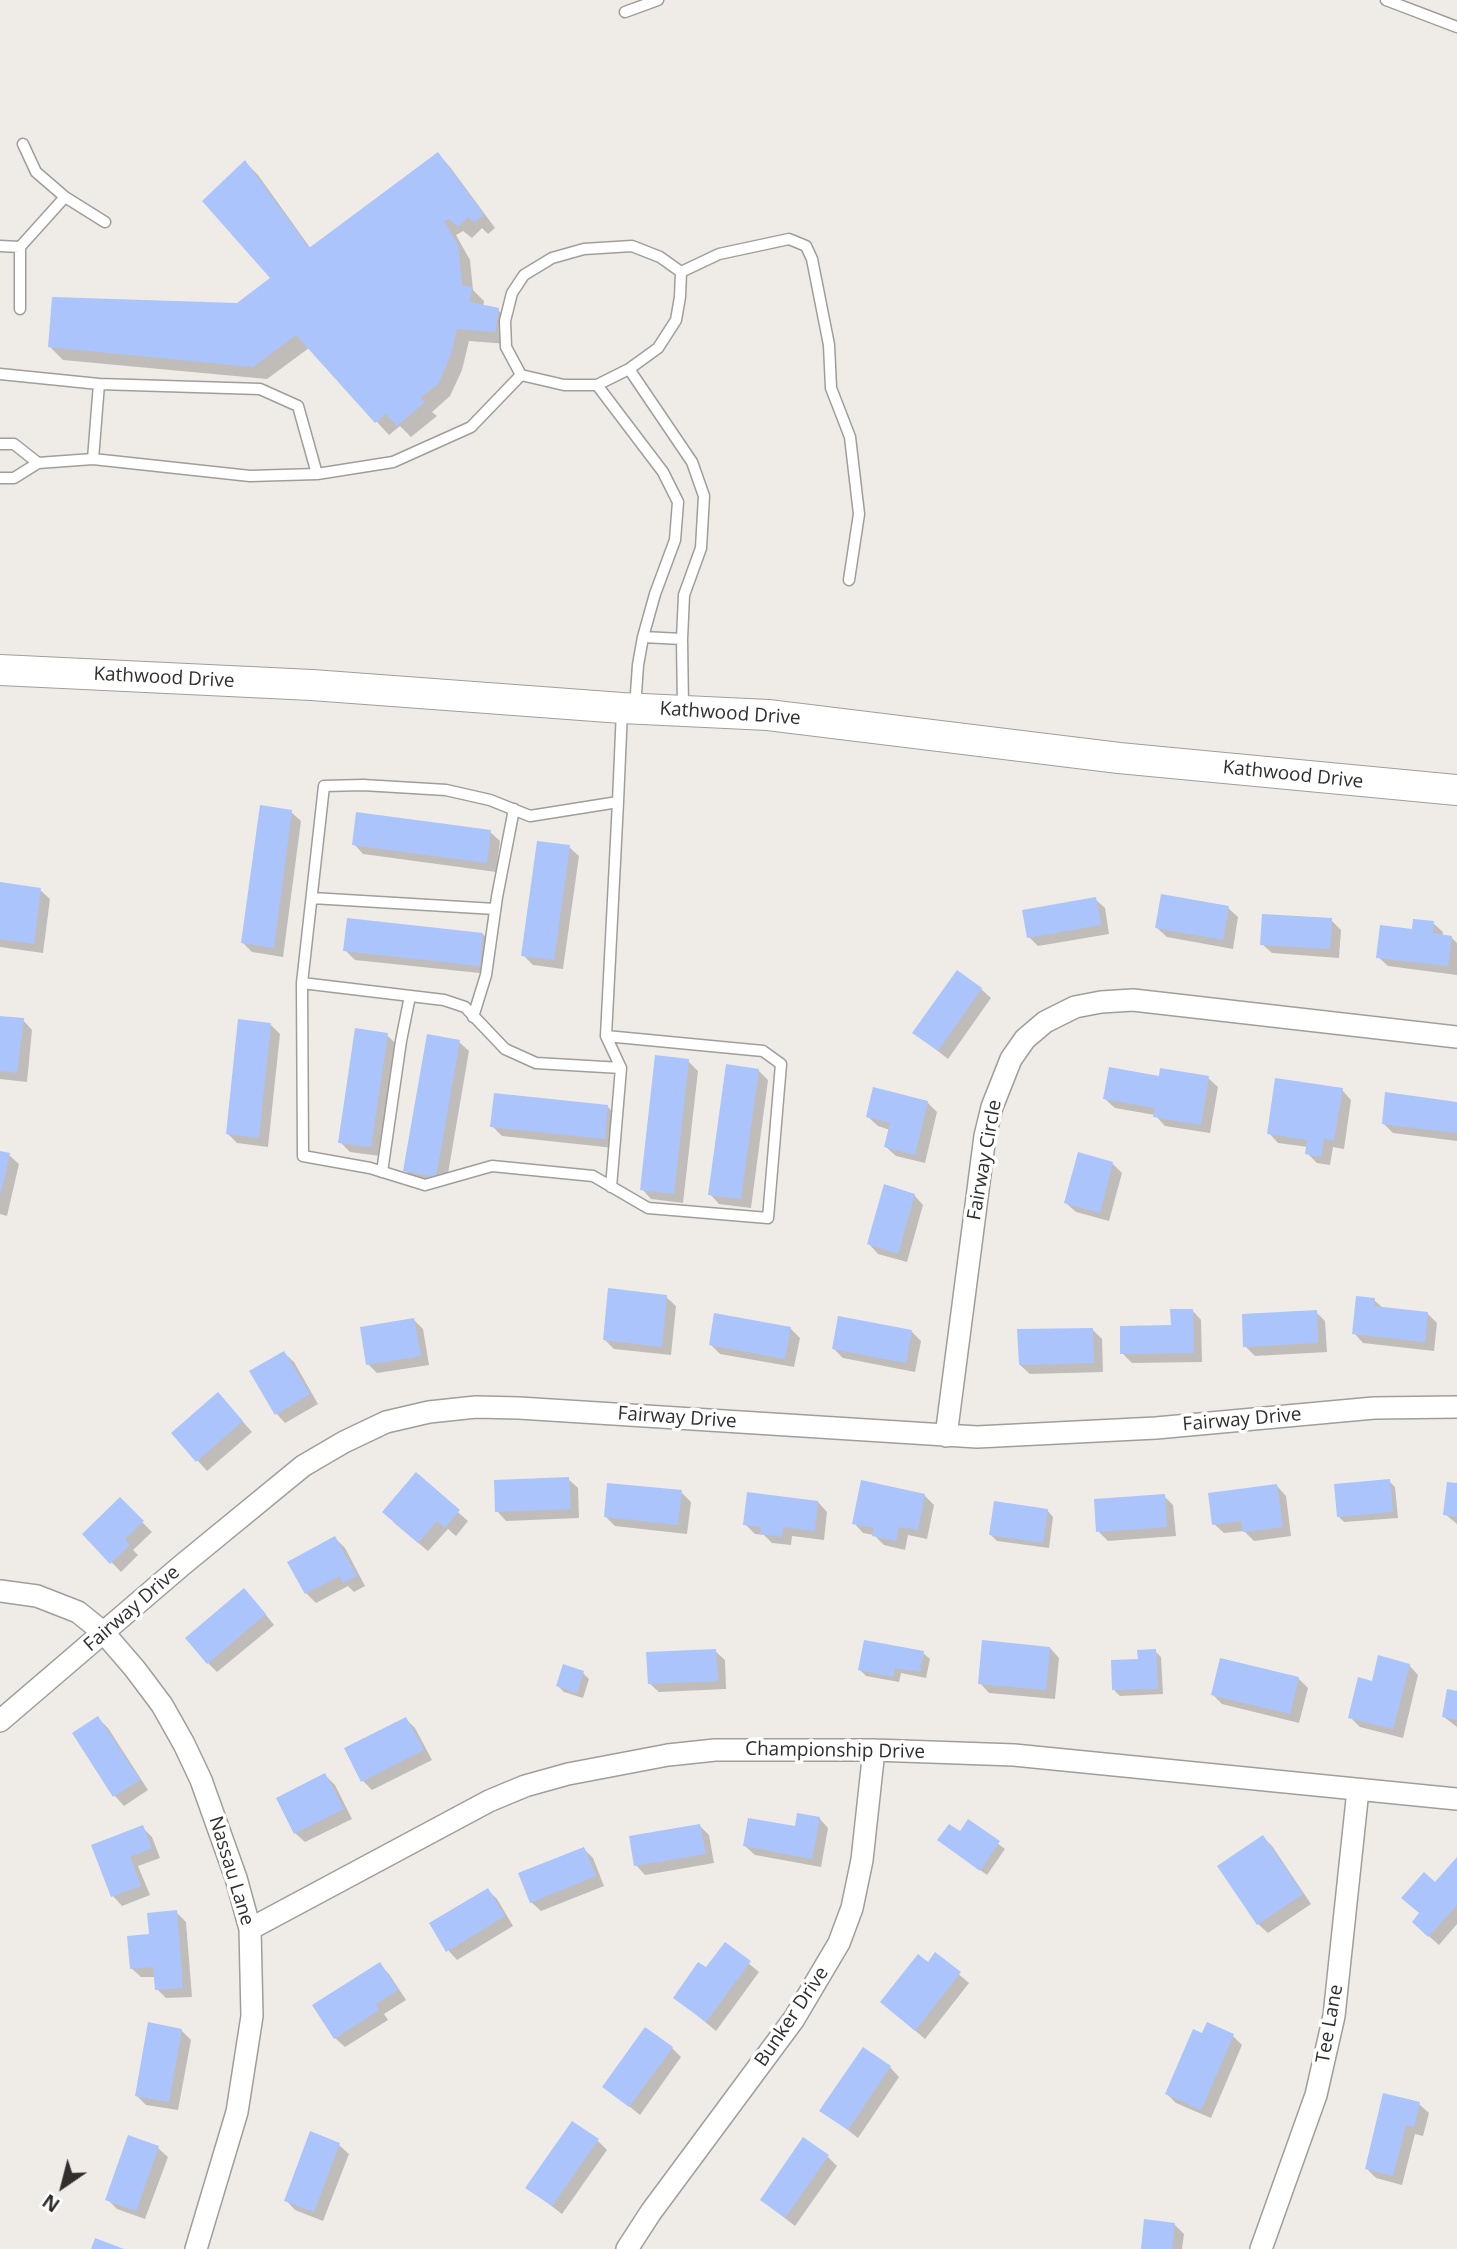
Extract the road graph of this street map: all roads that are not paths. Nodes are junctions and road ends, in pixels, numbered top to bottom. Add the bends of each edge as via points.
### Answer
1 (658, 0) edge
2 (1386, 0) edge
3 (625, 12) dead end
4 (1457, 27) edge
5 (23, 144) dead end
6 (65, 197) junction
7 (105, 222) dead end
8 (0, 246) edge
9 (20, 247) junction
10 (681, 272) junction
11 (20, 309) dead end
12 (629, 369) junction
13 (0, 374) edge
14 (521, 375) junction
15 (99, 384) junction
16 (597, 385) junction
17 (0, 444) edge
18 (93, 459) junction
19 (38, 463) junction
20 (317, 474) junction
21 (0, 478) edge
22 (849, 580) dead end
23 (643, 637) junction
24 (682, 639) junction
25 (0, 670) edge
26 (628, 708) junction
27 (683, 711) junction
28 (1457, 790) edge
29 (618, 802) junction
30 (514, 809) junction
31 (312, 898) junction
32 (495, 909) junction
33 (302, 983) junction
34 (410, 996) junction
35 (473, 1017) junction
36 (606, 1036) junction
37 (1457, 1037) edge
38 (621, 1068) junction
39 (383, 1172) junction
40 (611, 1187) junction
41 (1457, 1407) edge
42 (946, 1436) junction
43 (0, 1591) edge
44 (104, 1633) junction
45 (0, 1721) edge
46 (874, 1750) junction
47 (1358, 1790) junction
48 (1457, 1799) edge
49 (250, 1929) junction
50 (195, 2249) edge
51 (627, 2249) edge
52 (1261, 2249) edge

1 - 3 lane
2 - 4 lane
5 - 6 lane via 36,172
6 - 7 lane
6 - 9 lane
8 - 9 lane
9 - 11 lane
10 - 12 lane via 676,320 658,348
10 - 14 lane via 632,246 584,249 552,258 524,275 512,293 505,321 506,347
10 - 22 lane via 719,254 789,239 806,246 829,345 831,388 850,437 859,514
12 - 16 lane
12 - 24 lane via 692,462 704,496 701,548 684,595
13 - 15 lane
14 - 16 lane via 564,385
14 - 20 lane via 471,427 393,462
15 - 18 lane
15 - 20 lane via 260,390 298,406
16 - 23 lane via 663,472 678,502 675,540
17 - 19 lane via 14,444
18 - 19 lane
18 - 20 lane via 250,476
19 - 21 lane via 14,478
23 - 24 lane
23 - 26 lane
24 - 27 lane
25 - 26 street, Kathwood Drive via 312,685
26 - 27 street, Kathwood Drive
26 - 29 lane
27 - 28 street, Kathwood Drive via 768,715 1119,758
29 - 30 lane via 530,816
29 - 36 lane
30 - 31 lane via 446,790 324,786
30 - 32 lane
31 - 32 lane
31 - 33 lane
32 - 35 lane via 486,975
33 - 34 lane
33 - 39 lane via 303,1156
34 - 35 lane via 444,1000 464,1007
34 - 39 lane
35 - 38 lane via 505,1049 536,1063
36 - 38 lane
36 - 40 lane via 762,1051 781,1064 768,1218 648,1208
37 - 42 street, Fairway Circle via 1133,1000 1075,1007 1045,1021 1011,1059 985,1136
38 - 40 lane
39 - 40 lane via 425,1185 492,1166 593,1176
41 - 42 street, Fairway Drive via 1374,1408 1156,1428
42 - 44 street, Fairway Drive via 519,1408 476,1407 386,1422 303,1466
43 - 44 street, Nassau Lane via 57,1603 78,1612
44 - 45 street, Fairway Drive
44 - 49 street, Nassau Lane via 162,1705 184,1744 223,1838
46 - 47 street, Championship Drive via 1014,1755
46 - 49 street, Championship Drive via 715,1750 581,1771 525,1786
46 - 51 street, Bunker Drive via 862,1860 839,1943 794,2019
47 - 48 street, Championship Drive
47 - 52 street, Tee Lane via 1334,2016 1317,2095
49 - 50 street, Nassau Lane via 252,2016 245,2070 229,2144

